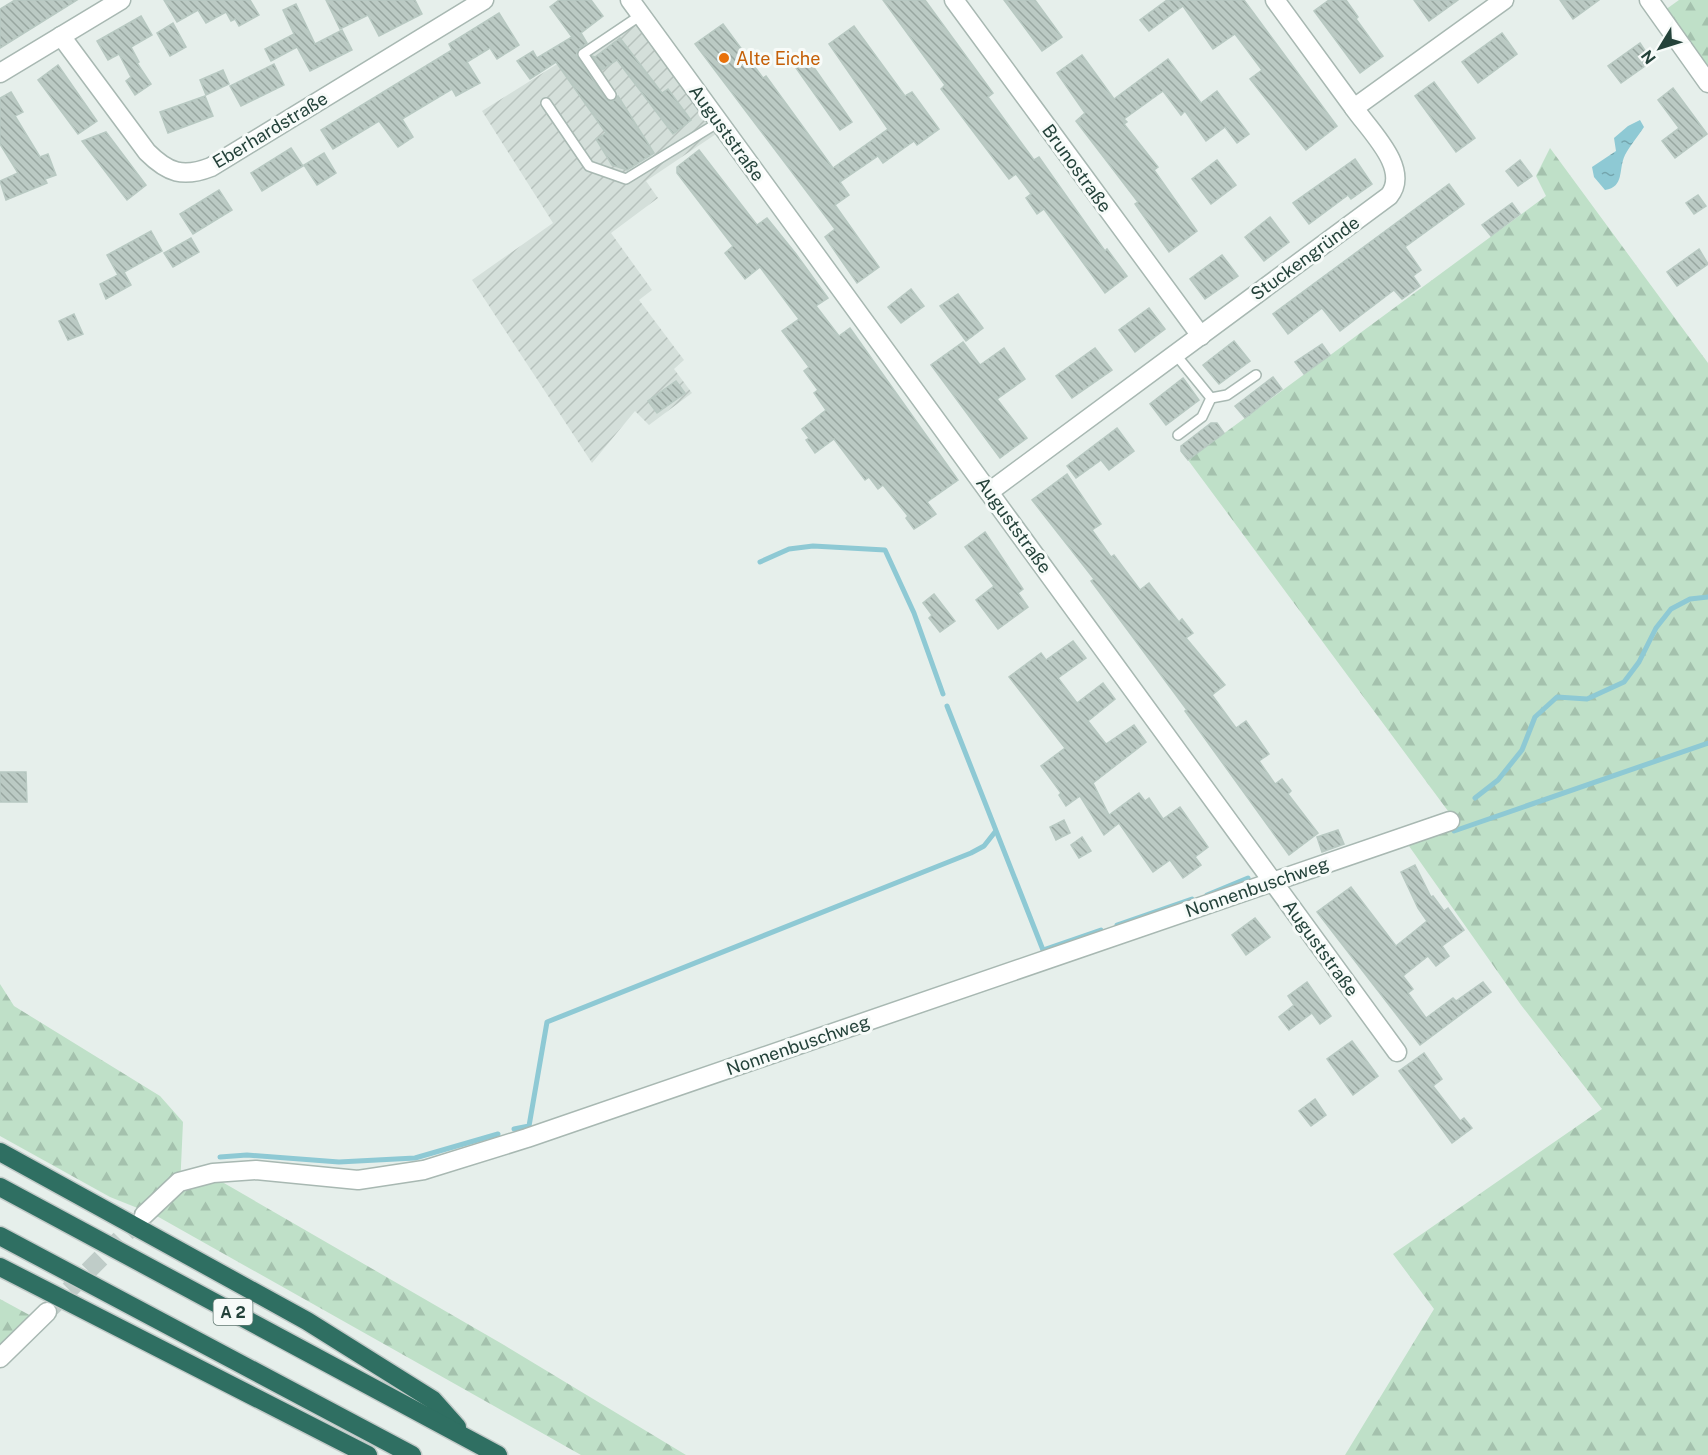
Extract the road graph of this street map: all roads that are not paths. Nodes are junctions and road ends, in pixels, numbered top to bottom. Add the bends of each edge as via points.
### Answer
1 (121, 0) edge
2 (484, 0) edge
3 (630, 0) edge
4 (954, 0) edge
5 (1275, 0) edge
6 (1504, 0) edge
7 (1649, 0) edge
8 (641, 15) junction
9 (61, 36) junction
10 (0, 73) edge
11 (1708, 83) edge
12 (611, 94) dead end
13 (546, 103) dead end
14 (1354, 108) junction
15 (719, 122) junction
16 (1201, 336) junction
17 (1176, 355) junction
18 (1256, 375) dead end
19 (1211, 398) junction
20 (1178, 435) dead end
21 (989, 492) junction
22 (1450, 821) dead end
23 (1272, 882) junction
24 (1397, 1052) dead end
25 (0, 1150) edge
26 (0, 1187) edge
27 (144, 1215) tunnel mouth
28 (0, 1236) edge
29 (0, 1267) edge
30 (47, 1312) tunnel mouth
31 (0, 1358) edge
32 (466, 1437) junction
33 (368, 1455) edge
34 (412, 1455) edge
35 (498, 1455) edge

1 - 9 street
2 - 9 street, Eberhardstraße via 211,167 192,174 161,165 147,152
3 - 8 street, Auguststraße
4 - 16 street, Brunostraße
5 - 14 street
6 - 14 street
7 - 11 street
8 - 12 lane via 583,54
8 - 15 street, Auguststraße
9 - 10 street
13 - 15 lane via 589,166 626,179
14 - 16 street, Stuckengründe via 1393,164 1396,188
15 - 21 street, Auguststraße
16 - 17 street, Stuckengründe
17 - 19 lane
17 - 21 street, Stuckengründe
18 - 19 lane via 1227,395
19 - 20 lane via 1202,417
21 - 23 street, Auguststraße
22 - 23 street, Nonnenbuschweg
23 - 24 street, Auguststraße
23 - 27 street, Nonnenbuschweg via 424,1170 358,1180 256,1170 213,1173 179,1182
25 - 32 highway via 307,1321 433,1400
26 - 32 highway, A 2
28 - 34 highway, A 2
29 - 33 highway
30 - 31 street
32 - 35 highway, A 2

